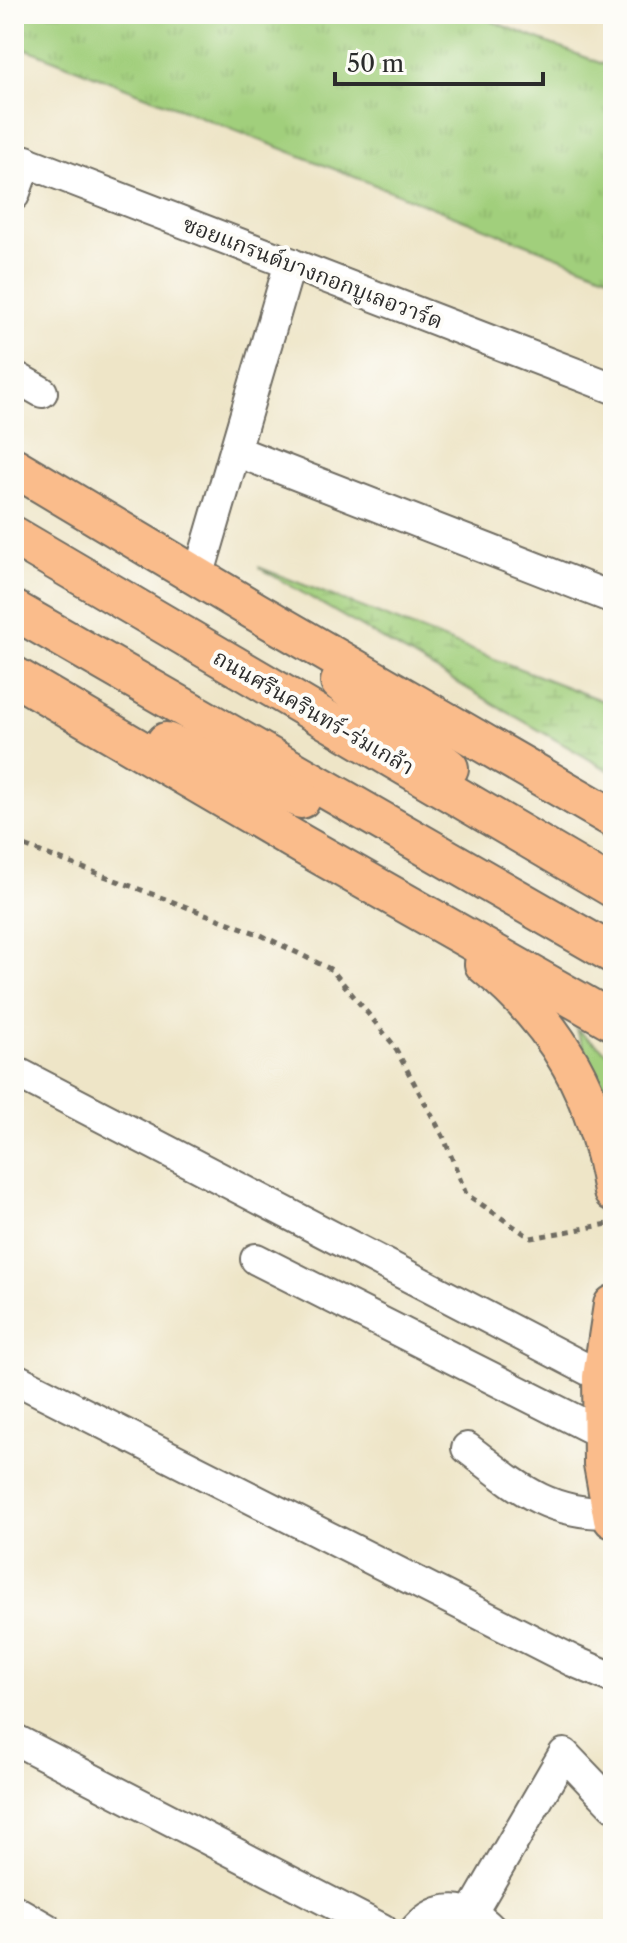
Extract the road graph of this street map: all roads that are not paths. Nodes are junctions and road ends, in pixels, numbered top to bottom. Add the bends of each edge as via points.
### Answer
1 (20, 159) edge
2 (14, 195) edge
3 (290, 263) junction
4 (14, 376) edge
5 (613, 388) edge
6 (42, 392) dead end
7 (236, 451) junction
8 (14, 467) edge
9 (14, 536) edge
10 (198, 577) junction
11 (613, 598) edge
12 (14, 610) edge
13 (255, 611) junction
14 (18, 678) edge
15 (613, 818) edge
16 (303, 845) junction
17 (568, 861) junction
18 (451, 862) junction
19 (613, 888) edge
20 (498, 954) junction
21 (613, 954) edge
22 (613, 1021) edge
23 (613, 1039) edge
24 (14, 1071) edge
25 (613, 1192) edge
26 (256, 1259) dead end
27 (613, 1305) edge
28 (602, 1377) junction
29 (14, 1378) edge
30 (603, 1434) junction
31 (467, 1448) dead end
32 (612, 1516) edge
33 (613, 1678) edge
34 (14, 1739) edge
35 (613, 1805) edge
36 (14, 1910) edge
37 (481, 1921) edge
38 (47, 1929) edge
39 (382, 1929) edge
40 (416, 1929) edge

1 - 2 street
1 - 3 street, ซอยแกรนด์บางกอกบูเลอวาร์ด
3 - 5 street, ซอยแกรนด์บางกอกบูเลอวาร์ด
3 - 7 street
4 - 6 street
7 - 10 street
7 - 11 street
8 - 10 main road
9 - 17 main road, ถนนศรีนครินทร์-ร่มเกล้า
10 - 13 main road
12 - 18 main road
13 - 15 main road
13 - 17 main road
14 - 16 main road
14 - 18 main road
16 - 20 main road
16 - 25 main road via 465,948 536,1013 567,1054 593,1112
17 - 19 main road, ถนนศรีนครินทร์-ร่มเกล้า
18 - 21 main road
20 - 22 main road
20 - 23 main road
24 - 28 street
26 - 30 street
27 - 28 main road
28 - 30 main road
29 - 33 street
30 - 32 main road
31 - 32 street via 528,1494 556,1506
34 - 39 street
35 - 37 street via 564,1754
36 - 38 street
37 - 40 street via 452,1909 437,1912

